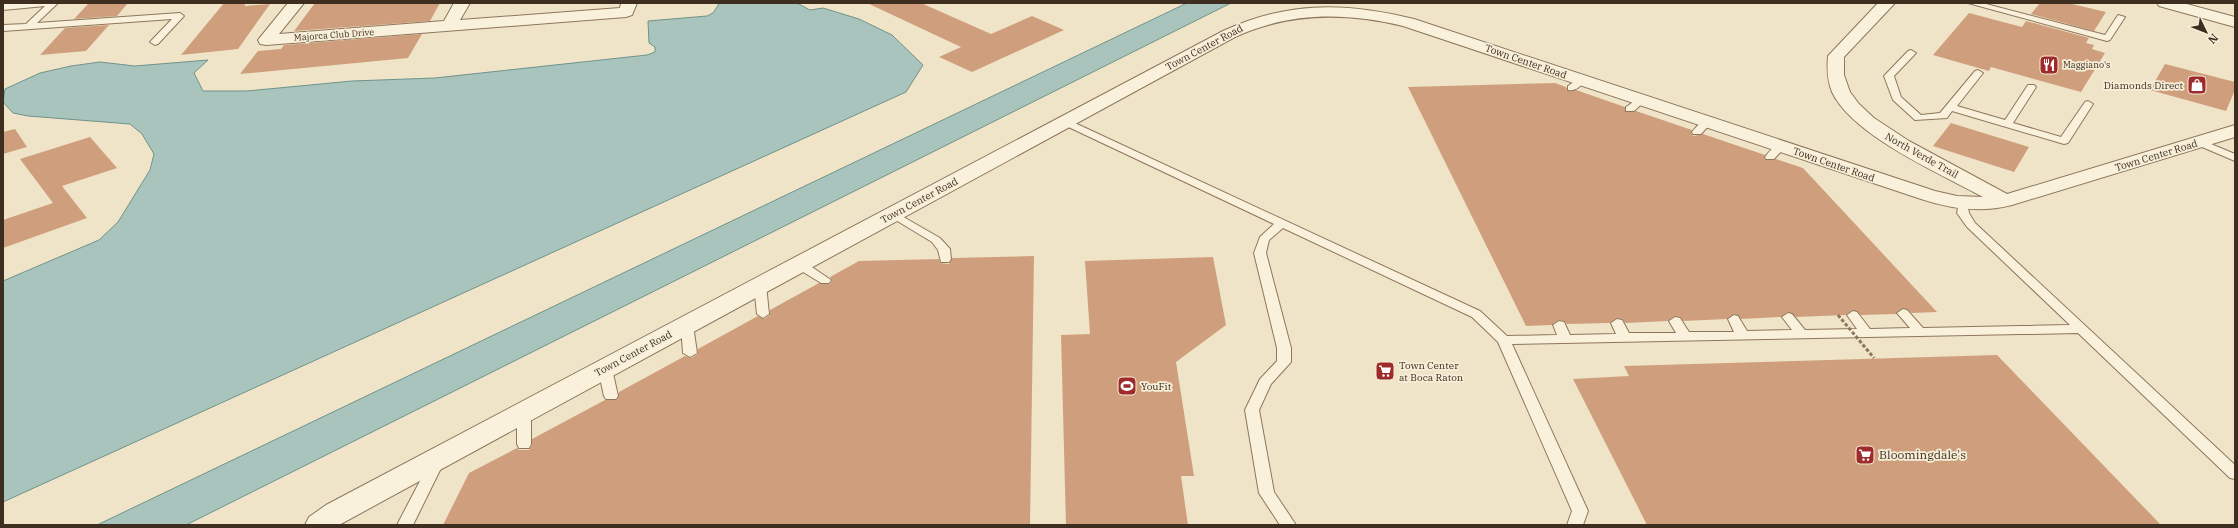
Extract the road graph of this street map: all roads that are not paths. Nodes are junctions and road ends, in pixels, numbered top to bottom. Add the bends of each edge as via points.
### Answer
1 (54, 3) edge
2 (296, 3) edge
3 (462, 3) edge
4 (629, 3) edge
5 (1887, 3) edge
6 (1972, 3) edge
7 (2165, 3) edge
8 (2211, 3) edge
9 (3, 7) edge
10 (2235, 9) edge
11 (2121, 17) dead end
12 (2235, 22) edge
13 (29, 26) junction
14 (449, 26) junction
15 (3, 28) edge
16 (155, 42) dead end
17 (1911, 53) dead end
18 (1978, 72) dead end
19 (2031, 87) dead end
20 (2088, 104) dead end
21 (1950, 107) junction
22 (1064, 121) junction
23 (2007, 124) junction
24 (2235, 131) edge
25 (2198, 142) junction
26 (2235, 158) edge
27 (2005, 201) junction
28 (1963, 204) junction
29 (894, 214) junction
30 (1282, 223) junction
31 (945, 258) dead end
32 (799, 264) junction
33 (825, 280) dead end
34 (760, 285) junction
35 (1903, 313) dead end
36 (762, 314) dead end
37 (1853, 315) dead end
38 (1788, 317) dead end
39 (1734, 319) dead end
40 (1675, 321) dead end
41 (1618, 323) dead end
42 (687, 325) junction
43 (1559, 325) dead end
44 (2080, 329) junction
45 (1920, 332) junction
46 (1866, 333) junction
47 (1801, 334) junction
48 (1742, 335) junction
49 (1685, 336) junction
50 (1626, 338) junction
51 (1566, 339) junction
52 (1504, 340) junction
53 (690, 353) dead end
54 (605, 368) junction
55 (611, 396) dead end
56 (524, 412) junction
57 (524, 444) dead end
58 (440, 457) junction
59 (2235, 474) edge
60 (319, 525) edge
61 (405, 525) edge
62 (1288, 525) edge
63 (1575, 525) edge

1 - 9 lane
1 - 13 lane
2 - 14 street, Majorca Club Drive via 266,40
3 - 14 street
4 - 14 street, Majorca Club Drive via 626,12
5 - 27 street, North Verde Trail via 1836,56 1835,80 1842,94 1857,112 1888,138
6 - 11 lane via 2107,38
7 - 12 street
8 - 10 street
13 - 15 lane
13 - 16 lane via 180,16
17 - 21 lane via 1889,76 1896,98 1919,118 1943,116
18 - 21 lane
19 - 23 lane
20 - 23 lane via 2064,141
21 - 23 lane
22 - 28 street, Town Center Road via 1245,26 1285,15 1323,12 1366,13 1408,22 1576,84 1776,152
22 - 29 street, Town Center Road
22 - 30 lane
24 - 25 street, Town Center Road
25 - 26 lane
25 - 27 street, Town Center Road
27 - 28 street, Town Center Road
28 - 44 lane via 1963,213 1971,225
29 - 31 lane via 936,240 944,249
29 - 32 street, Town Center Road
30 - 52 lane via 1476,314
30 - 62 lane via 1264,239 1260,253 1284,348 1284,362 1265,382 1252,410 1267,493
32 - 33 lane
32 - 34 street, Town Center Road
34 - 36 lane
34 - 42 street, Town Center Road
35 - 45 lane
37 - 46 lane
38 - 47 lane
39 - 48 lane
40 - 49 lane
41 - 50 lane
42 - 53 lane
42 - 54 street, Town Center Road
43 - 51 lane
44 - 45 lane
44 - 59 lane
45 - 46 lane
46 - 47 lane
47 - 48 lane
48 - 49 lane
49 - 50 lane
50 - 51 lane
51 - 52 lane
52 - 63 lane via 1580,511
54 - 55 lane
54 - 56 street, Town Center Road
56 - 57 lane
56 - 58 street, Town Center Road
58 - 60 street, Town Center Road via 336,512
58 - 61 lane

